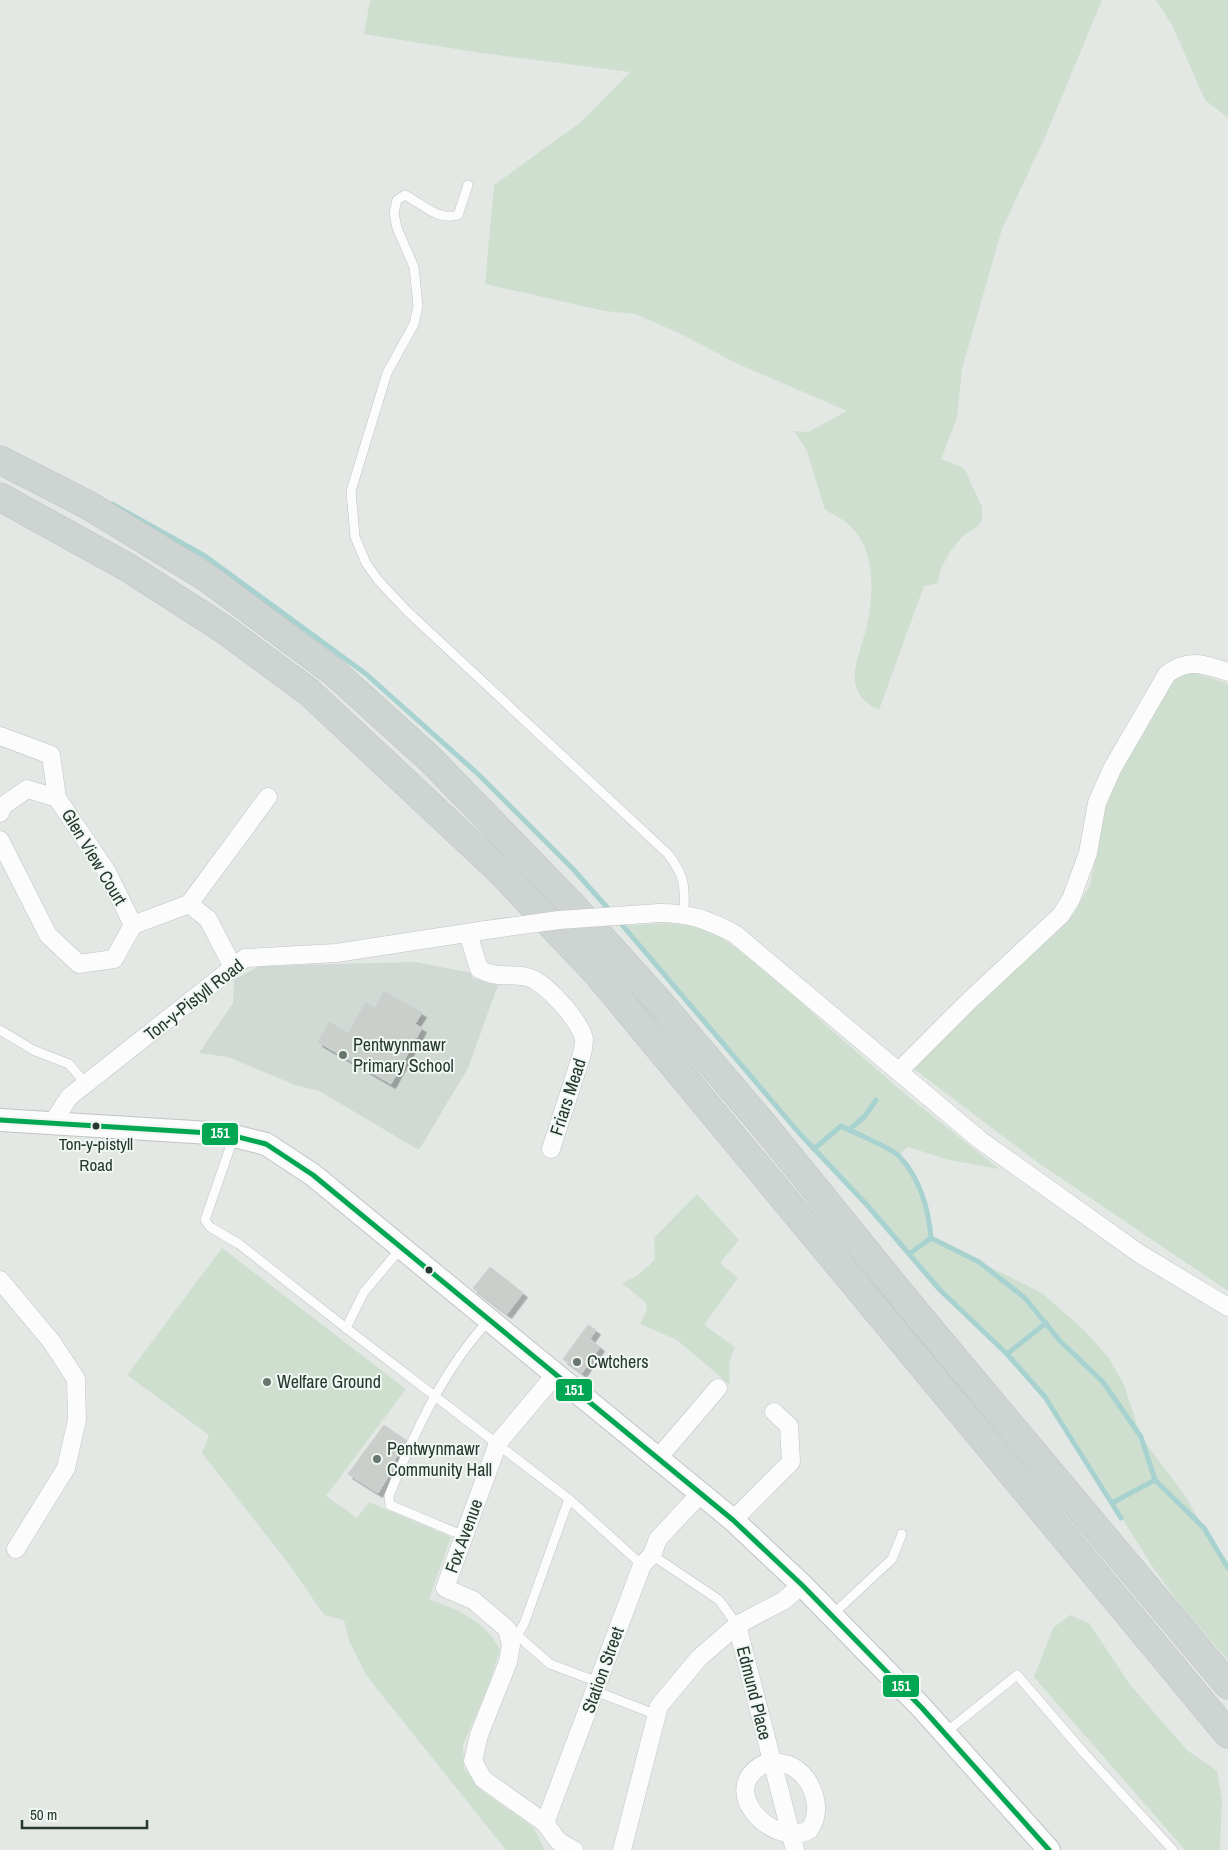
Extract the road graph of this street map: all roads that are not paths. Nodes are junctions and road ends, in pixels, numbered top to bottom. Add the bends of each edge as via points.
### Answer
1 (468, 185) dead end
2 (0, 460) edge
3 (0, 498) edge
4 (1228, 672) edge
5 (0, 736) edge
6 (268, 797) dead end
7 (57, 798) junction
8 (0, 813) edge
9 (0, 840) edge
10 (189, 904) junction
11 (684, 913) junction
12 (133, 925) junction
13 (468, 933) junction
14 (233, 967) junction
15 (0, 1030) edge
16 (899, 1071) junction
17 (86, 1084) junction
18 (0, 1120) edge
19 (53, 1122) junction
20 (234, 1136) junction
21 (551, 1149) dead end
22 (402, 1247) junction
23 (0, 1280) edge
24 (1228, 1307) edge
25 (489, 1320) junction
26 (346, 1328) junction
27 (555, 1375) junction
28 (718, 1388) dead end
29 (435, 1394) junction
30 (774, 1412) dead end
31 (498, 1443) junction
32 (659, 1457) junction
33 (700, 1494) junction
34 (569, 1499) junction
35 (733, 1520) junction
36 (902, 1534) dead end
37 (464, 1536) junction
38 (16, 1549) dead end
39 (647, 1560) junction
40 (802, 1585) junction
41 (832, 1615) junction
42 (737, 1625) junction
43 (514, 1640) junction
44 (1228, 1685) edge
45 (596, 1686) junction
46 (657, 1715) junction
47 (945, 1733) junction
48 (1228, 1734) edge
49 (771, 1761) junction
50 (546, 1823) junction
51 (794, 1846) edge
52 (574, 1850) edge
53 (622, 1850) edge
54 (1049, 1850) edge
55 (1173, 1850) edge

1 - 11 lane via 458,215 448,218 405,195 397,200 394,213 414,267 418,306 414,324 387,373 351,491 355,538 378,580 407,611 668,854 681,871 685,887
2 - 44 main road via 88,505 206,577 334,672 430,759 569,902 660,1003
3 - 48 main road via 127,566 225,630 309,692 499,870 597,973
4 - 16 street via 1203,664 1191,664 1179,666 1167,674 1112,770 1097,803 1088,853 1071,899 1061,915
5 - 7 street via 51,755
6 - 10 street
7 - 8 street, Glen View Court via 27,788 3,806
7 - 12 street, Glen View Court via 107,872
9 - 12 street, Glen View Court via 48,934 79,964 114,958
10 - 12 street, Glen View Court
10 - 14 street via 208,919
11 - 13 street, Ton-y-Pistyll Road, bridge via 559,920
11 - 16 street, Ton-y-Pistyll Road via 735,934
13 - 14 street, Ton-y-Pistyll Road via 336,953 245,958
13 - 21 street, Friars Mead via 479,969 491,975 528,977 544,984 574,1020 584,1038 582,1054
14 - 17 street, Ton-y-Pistyll Road
15 - 17 lane via 33,1050 69,1064
16 - 24 street, Ton-y-Pistyll Road via 980,1140 1042,1185 1140,1254
17 - 19 street, Ton-y-Pistyll Road via 69,1097
18 - 19 street
19 - 20 street
20 - 22 street via 266,1144 313,1175
20 - 26 lane via 205,1220 210,1227 240,1244
22 - 25 street
22 - 26 lane via 364,1292
23 - 38 street via 51,1341 76,1379 77,1420 66,1468
25 - 27 street
25 - 29 lane via 468,1342
26 - 29 lane
27 - 31 street, Fox Avenue
27 - 32 street
28 - 32 street
29 - 31 lane
29 - 37 lane via 389,1496 390,1504
30 - 35 street via 789,1426 791,1462
31 - 34 lane
31 - 37 street, Fox Avenue
32 - 33 street
33 - 35 street
33 - 39 street, Station Street via 658,1539
34 - 39 lane
34 - 43 lane via 524,1624
35 - 40 street
36 - 41 lane via 892,1559
37 - 43 street, Fox Avenue via 444,1588 473,1600 507,1629
39 - 42 lane via 719,1600
39 - 45 street, Station Street
40 - 41 street
40 - 42 street via 783,1601
41 - 47 street
42 - 46 street via 699,1658 659,1706
42 - 49 street, Edmund Place
43 - 45 lane via 550,1664
43 - 50 street via 479,1735 473,1761 483,1779
45 - 46 lane
45 - 50 street, Station Street
46 - 53 street
47 - 54 street
47 - 55 lane via 1017,1675
49 - 51 street, Edmund Place
49 - 51 street, Edmund Place via 792,1766 806,1778 814,1793 816,1811 811,1827
49 - 51 street, Edmund Place via 759,1766 752,1776 746,1790 746,1807 751,1822 763,1836
50 - 52 street via 558,1841

